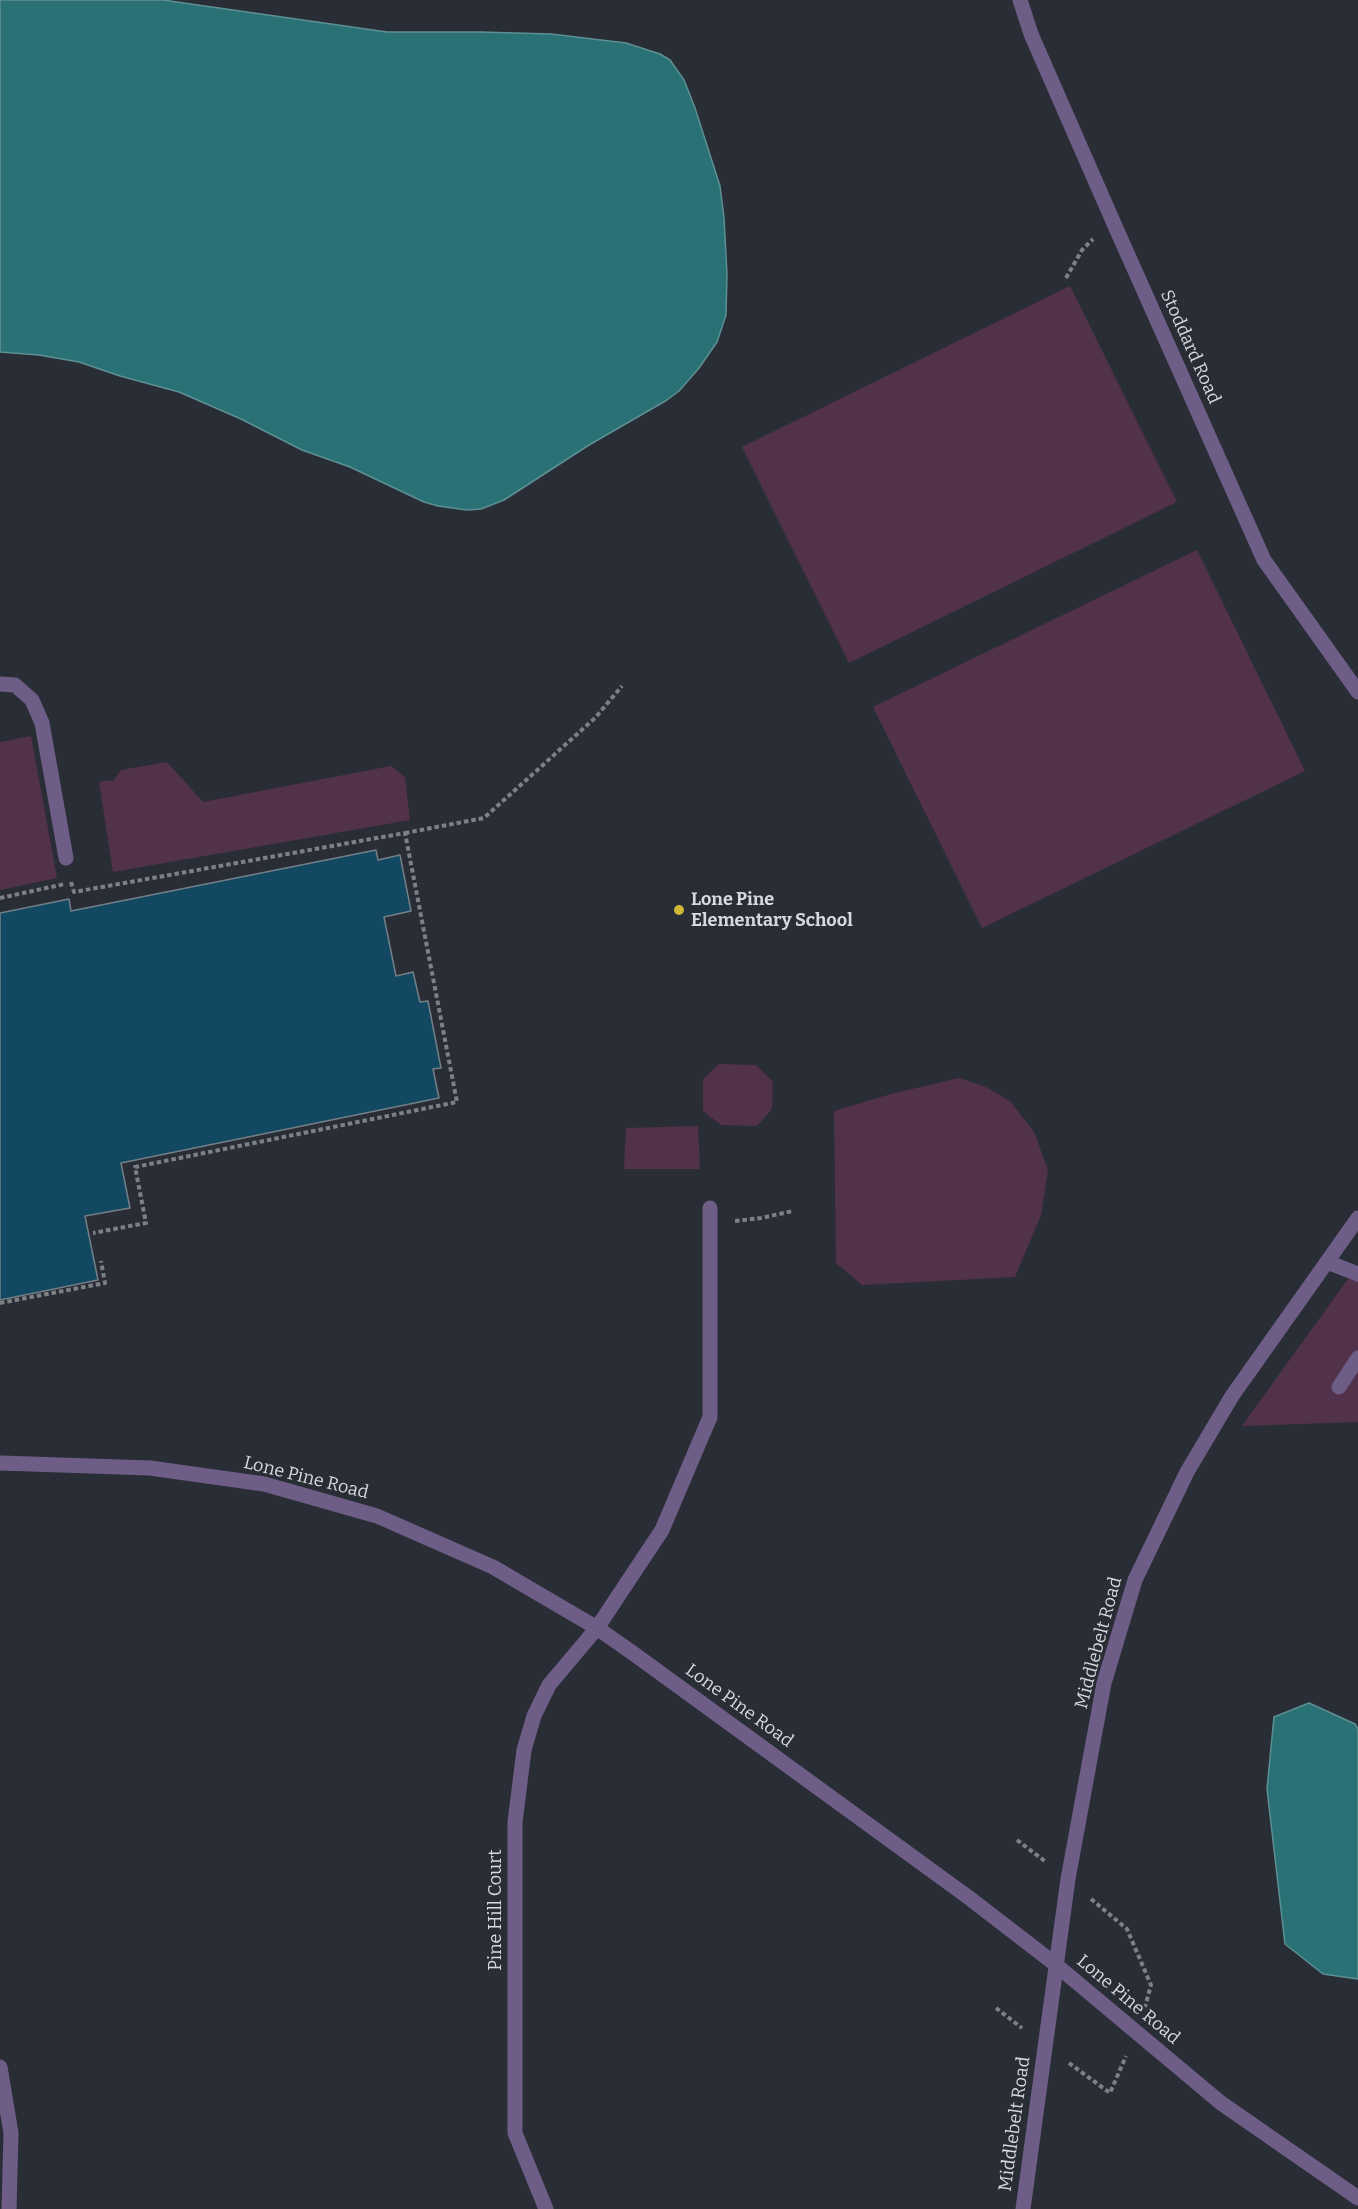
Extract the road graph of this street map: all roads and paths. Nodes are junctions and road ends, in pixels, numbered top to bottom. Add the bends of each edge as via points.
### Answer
1 (1020, 0) edge
2 (1114, 226) junction
3 (1066, 278) dead end
4 (0, 684) edge
5 (622, 686) dead end
6 (1358, 692) edge
7 (405, 832) junction
8 (66, 858) joint
9 (71, 883) junction
10 (0, 898) edge
11 (793, 1211) dead end
12 (710, 1215) joint
13 (1358, 1218) edge
14 (93, 1233) dead end
15 (101, 1261) dead end
16 (1327, 1262) junction
17 (1358, 1274) edge
18 (0, 1303) edge
19 (1358, 1358) edge
20 (1339, 1387) dead end
21 (0, 1463) edge
22 (597, 1629) junction
23 (1108, 1915) dead end
24 (1055, 1964) junction
25 (996, 2008) dead end
26 (1136, 2034) junction
27 (1045, 2045) junction
28 (0, 2067) edge
29 (1358, 2198) edge
30 (9, 2209) edge
31 (546, 2209) edge
32 (1023, 2209) edge

1 - 2 street, Stoddard Road
2 - 3 path via 1092,239
2 - 6 street, Stoddard Road via 1264,560
4 - 8 street via 15,685 32,700 42,723
5 - 7 path via 595,718 484,818
7 - 9 path via 74,892
7 - 14 path via 457,1102 135,1167 146,1223
8 - 9 path
9 - 10 path
11 - 12 path via 761,1218
12 - 22 street, Pine Hill Court via 710,1418 662,1530
13 - 16 street, Middlebelt Road
15 - 18 path via 105,1283
16 - 17 street
16 - 24 street, Middlebelt Road via 1232,1396 1187,1472 1135,1580 1104,1683
19 - 20 street
21 - 22 street, Lone Pine Road via 150,1468 264,1484 377,1516 493,1567
22 - 24 street, Lone Pine Road via 948,1882
22 - 31 street, Pine Hill Court via 549,1685 534,1716 524,1750 515,1822 515,2133
23 - 26 path via 1127,1929 1151,1985
24 - 26 street, Lone Pine Road
24 - 27 street, Middlebelt Road
25 - 27 path
26 - 27 path via 1110,2093
26 - 29 street, Lone Pine Road via 1221,2103
27 - 32 street, Middlebelt Road
28 - 30 street via 11,2133

